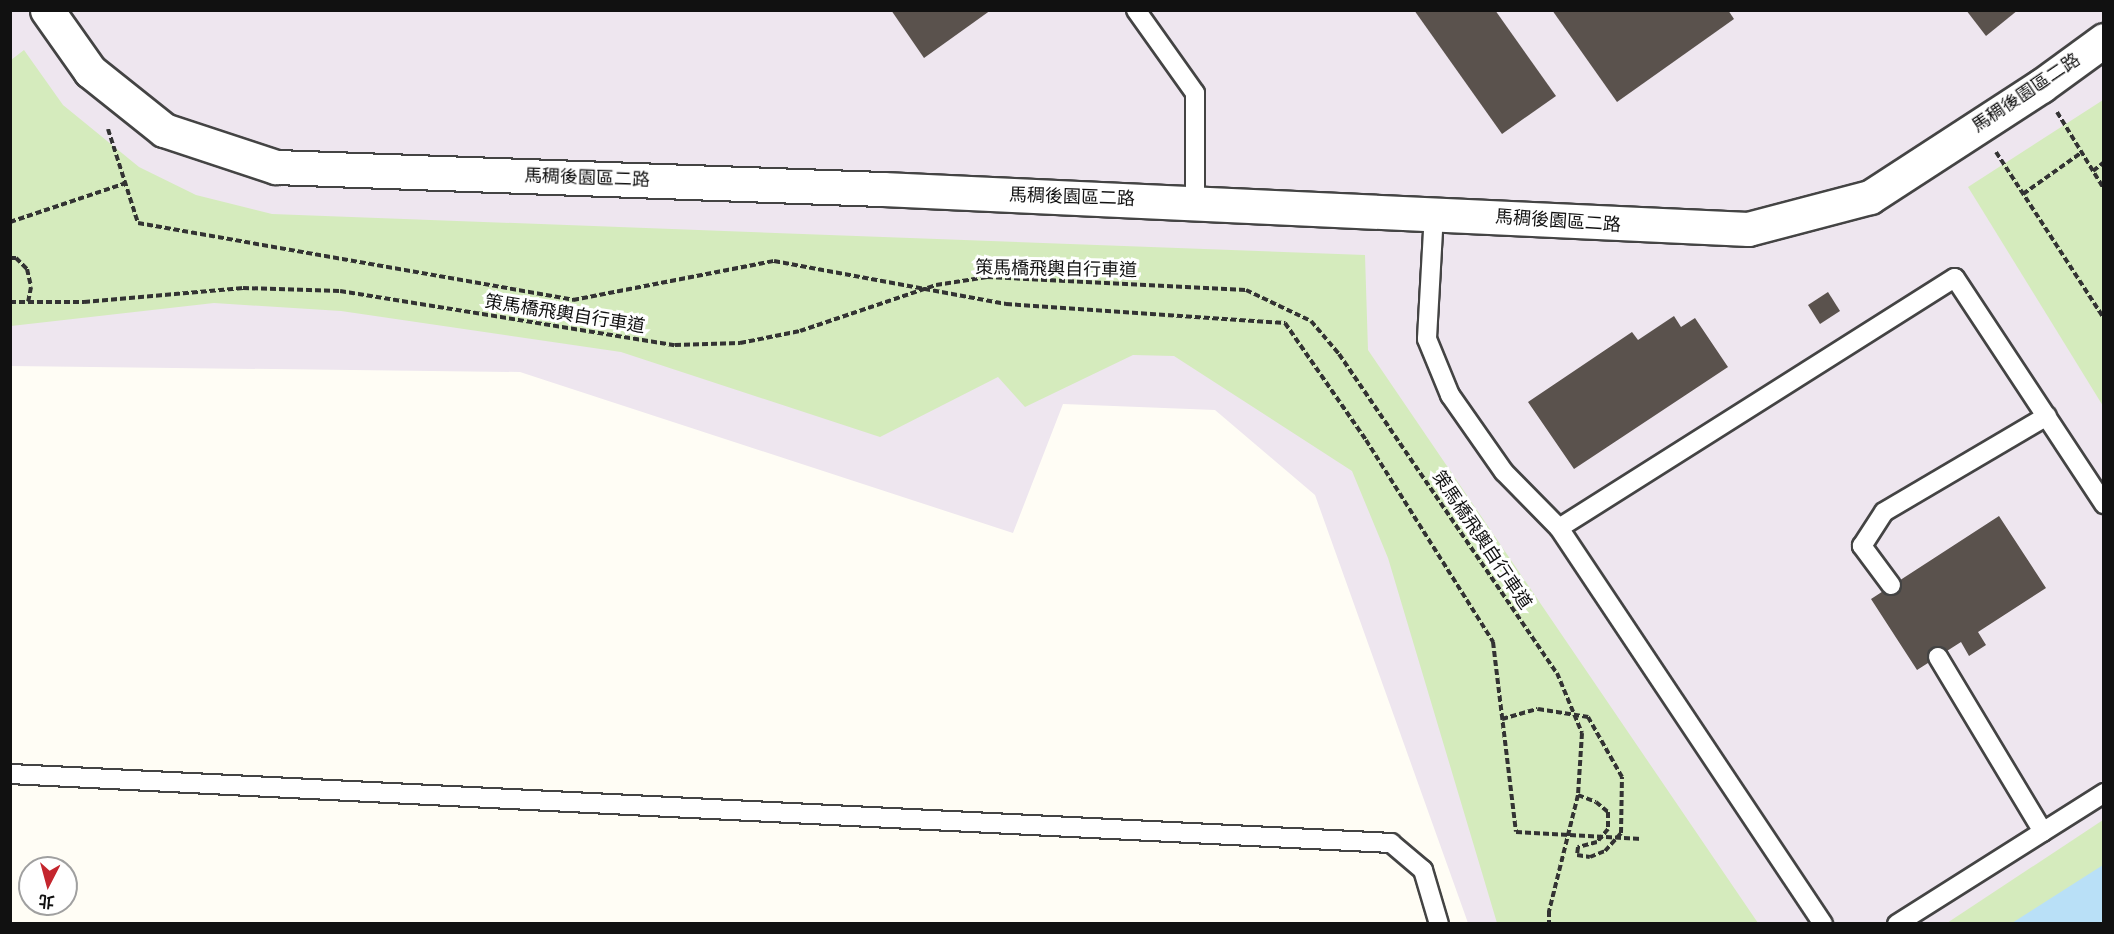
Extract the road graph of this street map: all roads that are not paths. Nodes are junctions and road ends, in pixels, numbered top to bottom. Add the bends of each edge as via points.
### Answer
1 (47, 10) edge
2 (1136, 10) edge
3 (2103, 40) edge
4 (1195, 202) junction
5 (1434, 213) junction
6 (2047, 416) junction
7 (2103, 504) edge
8 (1559, 528) junction
9 (1891, 585) dead end
10 (1938, 657) dead end
11 (10, 774) edge
12 (2103, 793) edge
13 (2043, 832) junction
14 (1439, 924) edge
15 (1823, 924) edge
16 (1898, 924) edge

1 - 4 street, 馬稠後園區二路 via 90,71 164,130 276,167
2 - 4 lane via 1195,93
3 - 5 street, 馬稠後園區二路 via 2041,86 1870,197 1748,229
4 - 5 street, 馬稠後園區二路
5 - 8 lane via 1428,339 1450,395 1497,463
6 - 7 lane
6 - 8 lane via 1955,278
6 - 9 lane via 1884,512 1862,546
8 - 15 lane
10 - 13 lane
11 - 14 lane via 1391,843 1423,870
12 - 13 lane
13 - 16 lane

